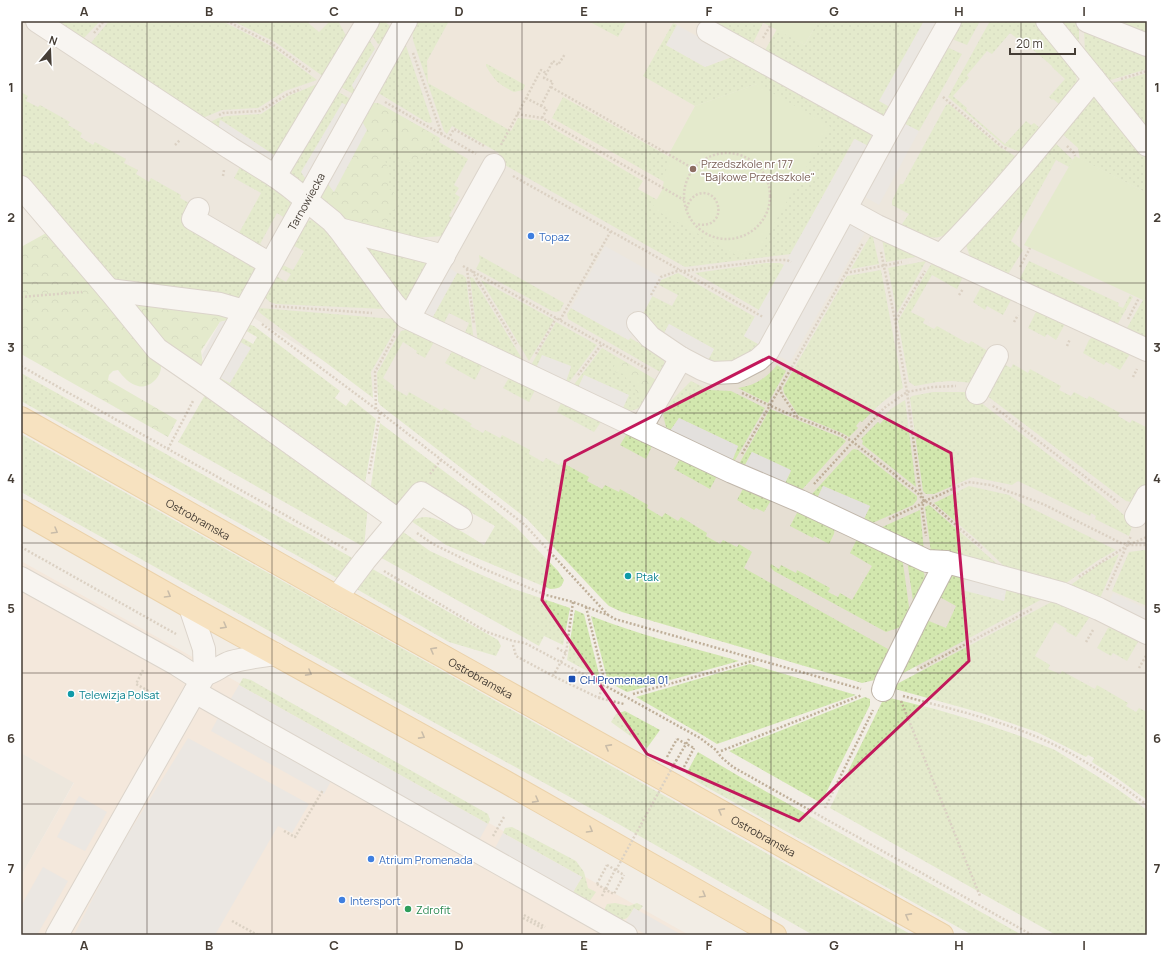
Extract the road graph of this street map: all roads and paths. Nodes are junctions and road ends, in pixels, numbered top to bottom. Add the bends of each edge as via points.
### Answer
1 (36, 21) edge
2 (227, 21) edge
3 (368, 21) edge
4 (950, 21) edge
5 (1047, 21) edge
6 (1087, 21) edge
7 (400, 24) edge
8 (708, 31) dead end
9 (1147, 45) edge
10 (565, 54) dead end
11 (546, 73) junction
12 (316, 76) dead end
13 (1094, 79) junction
14 (551, 87) junction
15 (302, 88) dead end
16 (367, 92) junction
17 (944, 97) dead end
18 (526, 98) junction
19 (541, 106) junction
20 (517, 114) junction
21 (542, 118) junction
22 (195, 125) junction
23 (888, 131) junction
24 (442, 135) junction
25 (448, 139) junction
26 (175, 145) dead end
27 (1147, 145) edge
28 (494, 160) junction
29 (1027, 161) junction
30 (694, 169) junction
31 (275, 176) junction
32 (21, 187) edge
33 (306, 200) junction
34 (685, 200) junction
35 (198, 209) dead end
36 (846, 209) junction
37 (687, 211) junction
38 (695, 224) junction
39 (876, 225) junction
40 (339, 229) junction
41 (611, 231) junction
42 (591, 254) dead end
43 (941, 255) junction
44 (444, 256) junction
45 (597, 256) junction
46 (904, 262) dead end
47 (270, 264) junction
48 (884, 266) junction
49 (467, 269) junction
50 (682, 270) junction
51 (471, 271) junction
52 (811, 272) junction
53 (846, 273) junction
54 (109, 290) junction
55 (650, 295) dead end
56 (21, 297) edge
57 (245, 308) junction
58 (407, 318) junction
59 (556, 318) junction
60 (560, 320) junction
61 (896, 320) junction
62 (638, 323) dead end
63 (781, 326) junction
64 (602, 344) junction
65 (517, 345) dead end
66 (477, 350) junction
67 (1147, 350) edge
68 (997, 356) dead end
69 (681, 358) junction
70 (21, 366) edge
71 (524, 373) junction
72 (655, 374) dead end
73 (204, 382) junction
74 (780, 388) junction
75 (736, 390) dead end
76 (908, 392) junction
77 (564, 393) junction
78 (977, 393) junction
79 (770, 406) junction
80 (376, 409) junction
81 (380, 413) junction
82 (21, 418) edge
83 (798, 418) junction
84 (641, 428) junction
85 (853, 442) junction
86 (168, 449) junction
87 (732, 472) junction
88 (1147, 496) edge
89 (365, 497) junction
90 (800, 501) junction
91 (924, 501) junction
92 (21, 512) edge
93 (1136, 516) joint
94 (461, 518) dead end
95 (398, 520) junction
96 (867, 533) junction
97 (1147, 537) edge
98 (1128, 544) junction
99 (1147, 545) edge
100 (21, 547) edge
101 (987, 552) dead end
102 (365, 560) junction
103 (936, 561) junction
104 (21, 578) edge
105 (1062, 593) junction
106 (337, 597) junction
107 (573, 602) junction
108 (190, 607) junction
109 (586, 607) junction
110 (1099, 609) junction
111 (608, 615) junction
112 (1147, 633) edge
113 (177, 634) dead end
114 (513, 645) dead end
115 (557, 648) dead end
116 (566, 653) junction
117 (275, 654) junction
118 (1147, 654) edge
119 (757, 660) junction
120 (561, 662) junction
121 (1139, 668) dead end
122 (915, 671) dead end
123 (553, 676) junction
124 (200, 682) junction
125 (603, 685) junction
126 (883, 690) junction
127 (633, 694) dead end
128 (599, 698) junction
129 (624, 704) dead end
130 (689, 739) dead end
131 (686, 743) junction
132 (721, 751) dead end
133 (666, 757) dead end
134 (675, 762) dead end
135 (684, 767) dead end
136 (326, 785) dead end
137 (1147, 805) edge
138 (825, 808) dead end
139 (284, 831) dead end
140 (616, 870) junction
141 (606, 890) junction
142 (603, 893) dead end
143 (980, 896) dead end
144 (523, 916) dead end
145 (232, 921) dead end
146 (544, 928) dead end
147 (252, 934) edge
148 (57, 935) edge
149 (258, 935) edge
150 (626, 935) edge
151 (775, 935) edge
152 (942, 935) edge
153 (1032, 935) edge

1 - 22 street
2 - 12 path via 272,44
3 - 31 street
4 - 23 street
5 - 13 street
6 - 9 street
7 - 16 street, Tarnowiecka
7 - 24 path via 408,38
8 - 23 street
10 - 11 path via 558,65 553,61
11 - 14 path via 544,78 553,82
11 - 18 path via 541,70
13 - 27 street
13 - 29 street
14 - 19 path
14 - 30 path
15 - 22 path via 260,111 223,113
16 - 24 path
16 - 33 street, Tarnowiecka
17 - 29 path via 1002,147
18 - 19 path
18 - 20 path
19 - 21 path via 547,109
20 - 21 path
20 - 28 path
21 - 34 path
22 - 26 path
22 - 31 street
23 - 36 street
24 - 25 path
25 - 28 path
25 - 28 path via 454,129
28 - 41 path
28 - 44 street
29 - 43 street via 963,234
30 - 34 path via 684,190
30 - 38 path via 705,158 717,154 731,152 744,155 756,163 766,175 770,189 770,204 765,218 755,229 742,236 728,239 713,236
31 - 33 street
32 - 54 street
33 - 40 street
33 - 47 street, Tarnowiecka
34 - 37 path
35 - 47 street via 193,219
36 - 39 street
36 - 52 street
37 - 38 path
37 - 38 path via 689,201 697,195 707,194 716,200 719,210 715,220 706,225
39 - 43 street
39 - 48 path
39 - 53 path
40 - 44 street
40 - 58 street
41 - 45 path
41 - 50 path
42 - 45 path
43 - 61 path via 932,258
43 - 67 street
44 - 49 path
44 - 58 street
45 - 60 path
46 - 48 path
47 - 57 street, Tarnowiecka
48 - 53 path
48 - 61 path
49 - 51 path
49 - 66 path
50 - 52 path via 787,260
50 - 55 path via 661,277
50 - 63 path
51 - 59 path
51 - 65 path
52 - 63 street
53 - 74 path
54 - 56 path
54 - 57 street
54 - 73 street via 157,349
57 - 58 path via 383,314
57 - 73 street, Tarnowiecka
57 - 80 path
58 - 66 street
58 - 80 path via 375,372
59 - 60 path
59 - 71 path
60 - 64 path
61 - 76 path
62 - 69 street via 650,337
63 - 69 street via 768,351 758,360 735,372 712,373
64 - 72 path
64 - 77 path
66 - 71 street
68 - 78 street
69 - 84 street
70 - 86 path
71 - 77 street
73 - 86 path
73 - 89 street
74 - 79 path
74 - 83 path
75 - 79 path
76 - 78 path via 956,386
76 - 85 path via 884,408
76 - 91 path via 920,490
77 - 84 street
78 - 93 path
79 - 83 path
79 - 87 path
80 - 81 path
81 - 89 path
81 - 111 path via 525,525
82 - 106 main road, Ostrobramska
83 - 85 path via 840,434
84 - 87 street
85 - 90 path
85 - 91 path via 917,492
86 - 102 path
87 - 90 street
88 - 93 street
89 - 95 street
90 - 96 street
91 - 96 path
91 - 98 path via 968,482 991,485 1044,504
91 - 101 path via 932,504
91 - 103 path via 922,508 928,551
92 -> 108 main road
94 - 95 street via 421,493
95 - 102 street
95 - 107 path via 433,544 484,569 546,595
96 - 103 street
97 - 98 path
98 - 99 path
98 - 105 path via 1065,587
98 - 110 path
100 - 113 path
102 - 106 street
102 - 120 path via 487,632 525,643
103 - 105 street
103 - 126 street via 917,618
104 - 124 street via 176,664
105 - 110 street
105 - 122 path
152 -> 106 main road, Ostrobramska
107 - 109 path
107 - 116 path
108 -> 117 main road
108 - 124 street via 204,649
109 - 111 path
109 - 125 path via 604,679
110 - 112 street
111 - 119 path
114 - 123 path via 516,656
115 - 116 path
116 - 120 path
117 - 124 street via 231,662
117 -> 151 main road
118 - 121 path
119 - 126 path via 860,689
119 - 127 path
120 - 123 path
120 - 125 path
123 - 128 path
124 - 148 street
124 - 150 street
125 - 128 path
125 - 153 path via 700,738 733,767
126 - 132 path via 861,695
126 - 138 path
128 - 129 path
130 - 134 path
131 - 133 path, bridge via 677,739
131 - 135 path, bridge via 694,748
131 - 140 path, bridge
136 - 139 path via 295,837
137 - 143 path via 1110,777 1043,740 983,718 899,695
140 - 141 path
140 - 141 path, bridge via 624,875 614,894
140 - 141 path, bridge via 607,865 597,884
140 - 142 path
144 - 146 path
145 - 147 path
147 - 149 path

